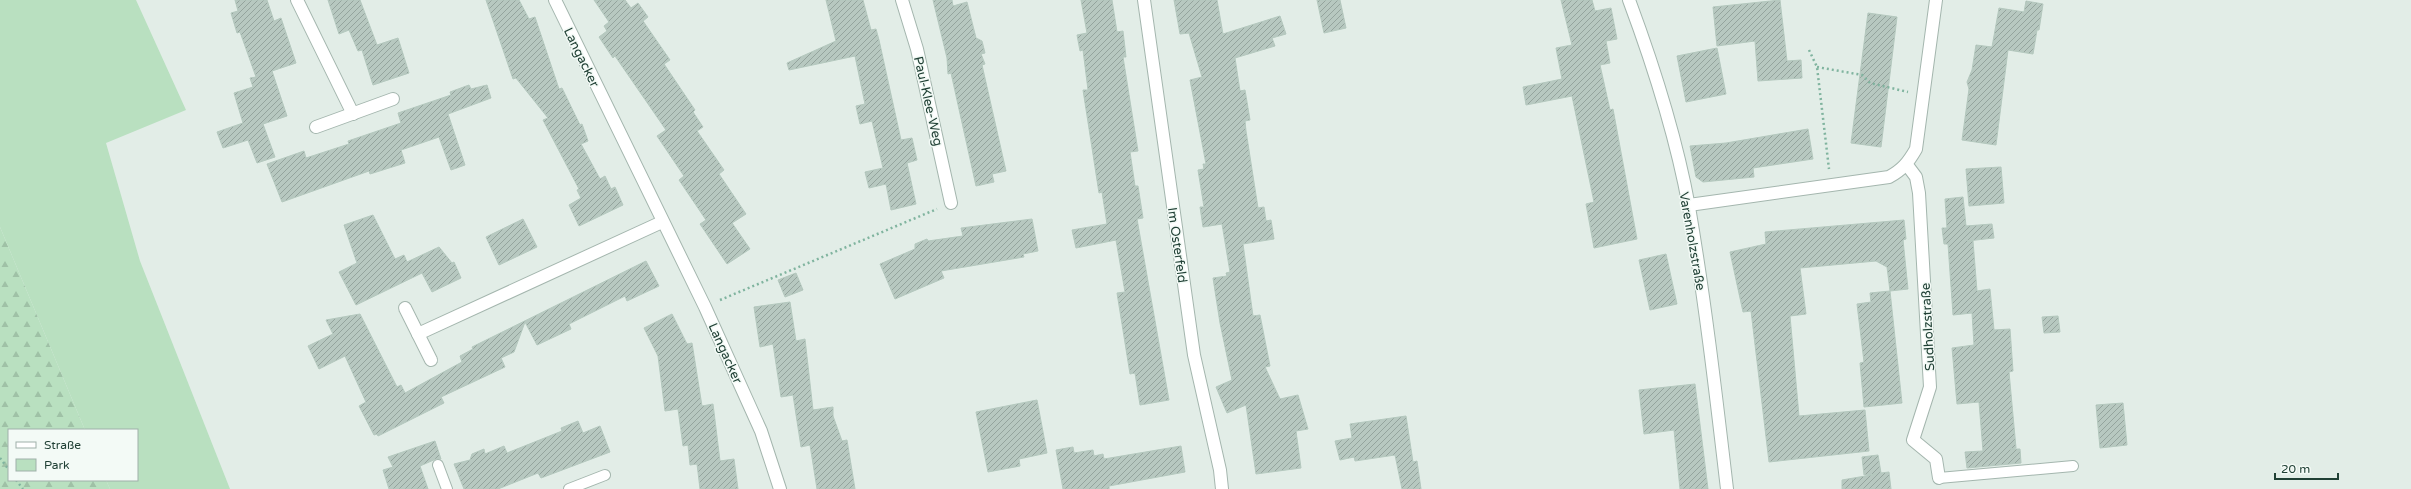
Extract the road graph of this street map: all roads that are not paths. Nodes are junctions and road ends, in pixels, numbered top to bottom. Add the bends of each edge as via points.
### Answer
1 (297, 0) edge
2 (555, 0) edge
3 (902, 0) edge
4 (1144, 0) edge
5 (1629, 0) edge
6 (1936, 0) edge
7 (394, 99) dead end
8 (353, 114) junction
9 (316, 128) dead end
10 (1907, 165) junction
11 (951, 203) road end
12 (1689, 205) junction
13 (662, 222) junction
14 (405, 308) dead end
15 (418, 334) junction
16 (431, 360) dead end
17 (438, 464) dead end
18 (2073, 466) dead end
19 (605, 476) dead end
20 (1939, 478) joint
21 (448, 489) edge
22 (572, 489) edge
23 (780, 489) edge
24 (1222, 489) edge
25 (1727, 489) edge

1 - 8 street
2 - 13 street, Langacker
3 - 11 street, Paul-Klee-Weg via 917,49
4 - 24 street, Im Osterfeld via 1194,354
5 - 12 street, Varenholzstraße via 1659,83
6 - 10 street via 1916,149
7 - 8 street
8 - 9 street
10 - 12 street via 1889,177
10 - 20 street, Sudholzstraße via 1916,177 1919,192 1930,387 1913,440 1936,459
12 - 25 street, Varenholzstraße
13 - 15 street
13 - 23 street, Langacker via 705,307 761,431
14 - 15 street
15 - 16 street
17 - 21 lane
18 - 20 lane
19 - 22 lane

